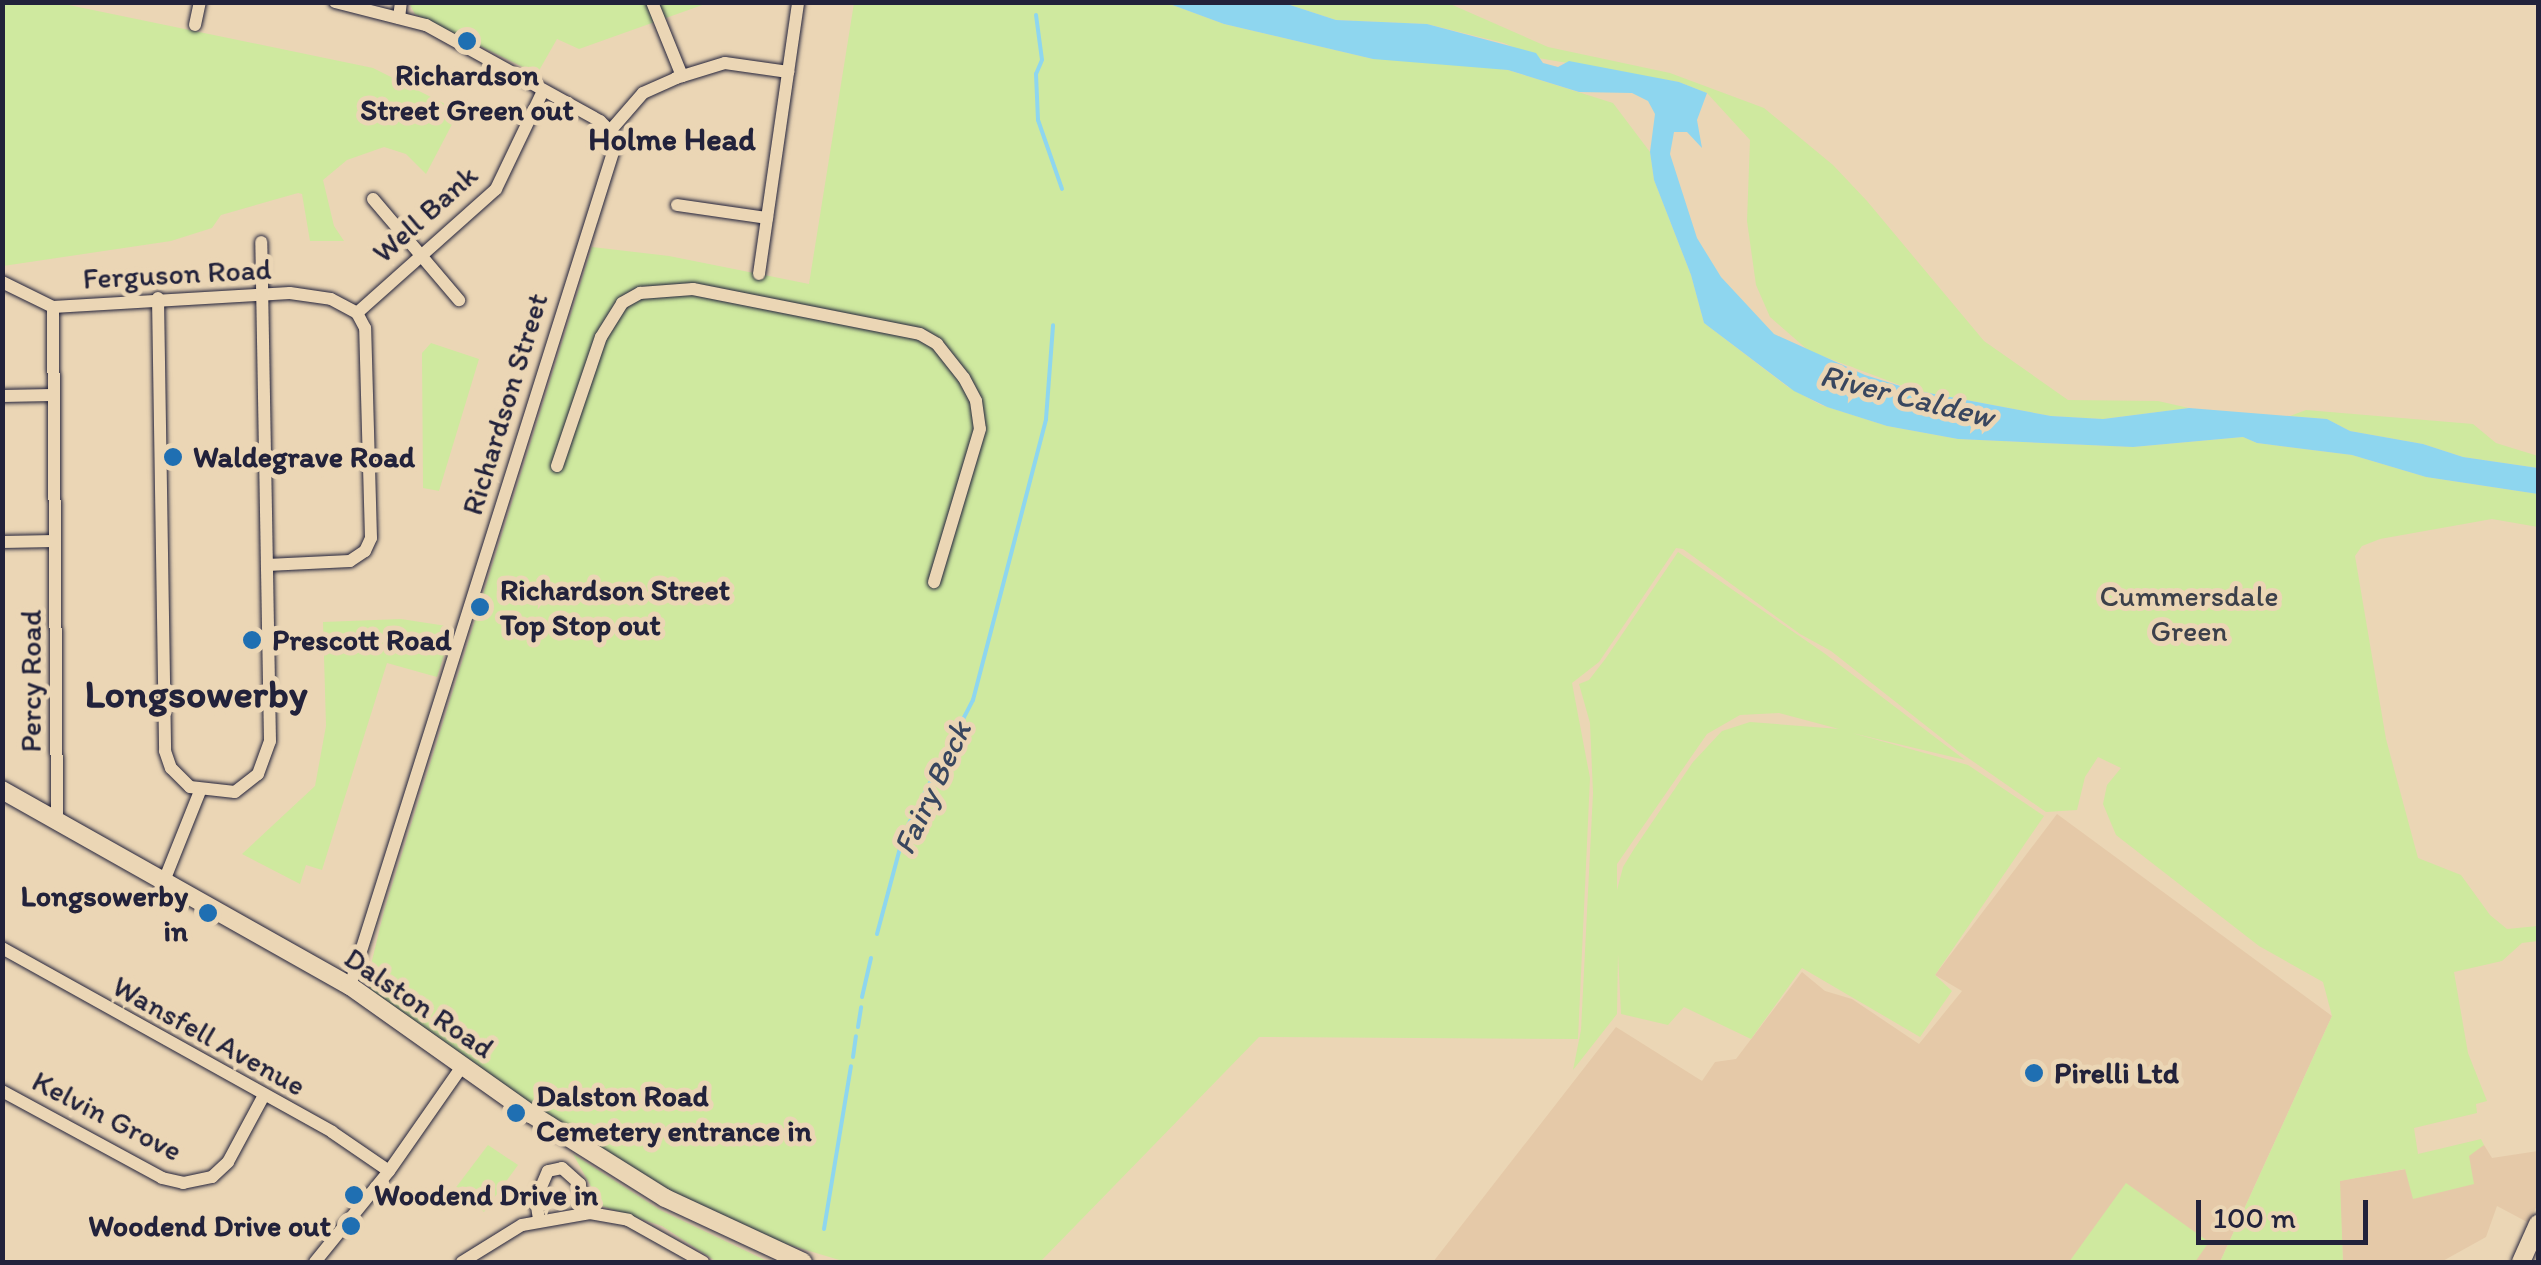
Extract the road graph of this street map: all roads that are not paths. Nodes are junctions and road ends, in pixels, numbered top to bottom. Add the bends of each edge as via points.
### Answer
1 (200, 2) edge
2 (334, 2) edge
3 (402, 2) edge
4 (652, 2) edge
5 (798, 2) edge
6 (399, 18) junction
7 (195, 25) dead end
8 (788, 72) junction
9 (682, 76) junction
10 (543, 90) junction
11 (610, 130) junction
12 (373, 199) dead end
13 (677, 205) dead end
14 (767, 218) junction
15 (261, 242) dead end
16 (419, 254) junction
17 (758, 274) dead end
18 (2, 282) edge
19 (263, 292) junction
20 (158, 298) junction
21 (459, 300) dead end
22 (53, 307) junction
23 (357, 313) junction
24 (2, 396) edge
25 (52, 396) junction
26 (557, 466) dead end
27 (55, 541) junction
28 (2, 542) edge
29 (267, 565) junction
30 (934, 582) dead end
31 (2, 790) edge
32 (200, 790) junction
33 (56, 821) junction
34 (164, 881) junction
35 (2, 948) edge
36 (350, 986) junction
37 (463, 1065) junction
38 (2, 1091) edge
39 (262, 1097) junction
40 (389, 1172) junction
41 (580, 1214) junction
42 (539, 1219) junction
43 (2538, 1224) edge
44 (315, 1262) edge
45 (462, 1262) edge
46 (704, 1262) edge
47 (803, 1262) edge
48 (2521, 1262) edge

1 - 7 street
2 - 6 street
3 - 6 street
4 - 9 street
5 - 8 street
6 - 10 street via 426,25
8 - 9 street via 725,63
8 - 14 street
9 - 11 street via 643,93
10 - 11 street
10 - 16 street, Well Bank via 496,190
11 - 36 street, Richardson Street via 614,150
12 - 16 street
13 - 14 street
14 - 17 street
15 - 19 street
16 - 21 street
16 - 23 street, Well Bank
18 - 22 street, Ferguson Road
19 - 20 street, Ferguson Road
19 - 23 street, Ferguson Road via 322,296
19 - 29 street
20 - 22 street, Ferguson Road
20 - 32 street via 164,742 171,768
22 - 25 street, Percy Road
23 - 29 street via 365,328 371,538 366,552 350,562
24 - 25 street
25 - 27 street, Percy Road
26 - 30 street via 601,337 622,302 640,293 692,289 920,334 938,344 964,378 980,429
27 - 28 street
27 - 33 street, Percy Road
29 - 32 street via 265,764 234,792
31 - 33 main road, Dalston Road
32 - 34 street
33 - 34 main road, Dalston Road
34 - 36 main road, Dalston Road
35 - 39 street, Wansfell Avenue
36 - 37 main road, Dalston Road
37 - 40 street
37 - 47 main road, Dalston Road via 665,1198
38 - 39 street, Kelvin Grove via 162,1178 183,1183 212,1177 228,1162
39 - 40 street, Wansfell Avenue via 332,1132
40 - 44 street
41 - 42 street
41 - 42 street via 580,1184 562,1168 548,1171 536,1199
41 - 46 street via 628,1220
42 - 45 street
43 - 48 main road

